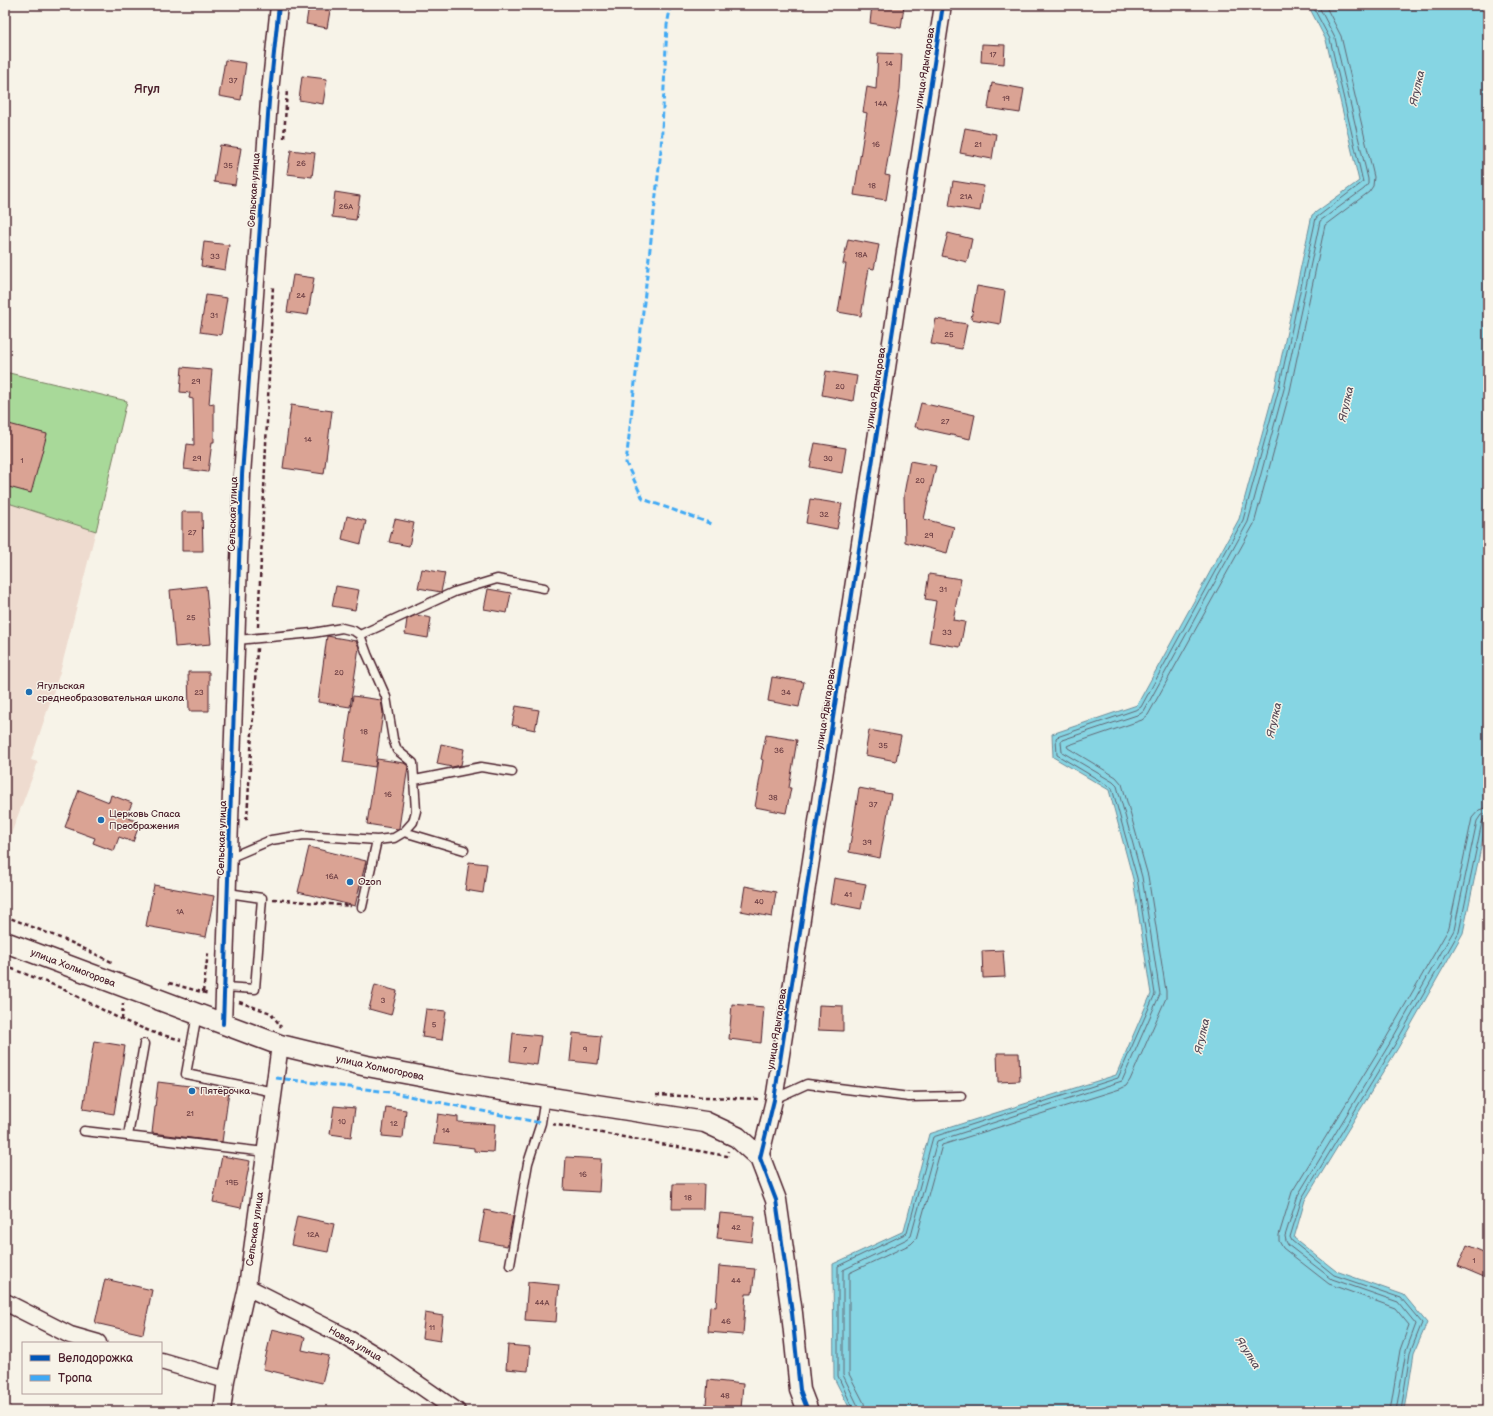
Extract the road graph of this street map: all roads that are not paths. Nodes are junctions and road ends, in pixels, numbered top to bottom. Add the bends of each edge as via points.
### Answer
1 (278, 5) edge
2 (943, 5) edge
3 (544, 588) dead end
4 (360, 635) junction
5 (237, 640) junction
6 (512, 772) dead end
7 (415, 780) junction
8 (404, 832) junction
9 (377, 840) junction
10 (464, 850) dead end
11 (229, 858) junction
12 (228, 893) junction
13 (362, 907) road end
14 (5, 942) edge
15 (225, 992) junction
16 (197, 1014) junction
17 (223, 1024) junction
18 (282, 1037) junction
19 (144, 1044) dead end
20 (274, 1092) junction
21 (961, 1096) dead end
22 (545, 1097) junction
23 (774, 1100) junction
24 (84, 1131) dead end
25 (128, 1136) junction
26 (265, 1152) junction
27 (760, 1158) junction
28 (510, 1265) dead end
29 (247, 1287) junction
30 (5, 1302) edge
31 (94, 1342) edge
32 (162, 1361) edge
33 (226, 1380) junction
34 (222, 1411) edge
35 (457, 1411) edge
36 (808, 1411) edge

1 - 5 street, Сельская улица via 242,475
2 - 23 street, улица Ядыгарова
3 - 4 lane via 497,579 454,592
4 - 5 lane via 342,628 313,634
4 - 7 lane via 386,697 397,750 413,763
5 - 11 street, Сельская улица
6 - 7 lane via 481,767
7 - 8 lane via 416,811 413,822
8 - 9 lane via 394,838
8 - 10 lane
9 - 11 lane via 304,834 271,840
9 - 13 lane
11 - 12 street, Сельская улица
12 - 15 street, Сельская улица
12 - 15 lane via 262,898 255,989
14 - 16 street, улица Холмогорова
15 - 17 street, Сельская улица
16 - 17 street, улица Холмогорова
16 - 20 lane via 186,1074
17 - 18 street, улица Холмогорова
18 - 20 street, Сельская улица
18 - 22 street, улица Холмогорова via 374,1067
19 - 25 lane
20 - 26 street, Сельская улица
21 - 23 lane via 909,1097 807,1084
22 - 27 street, улица Холмогорова via 705,1122 737,1137
22 - 28 lane via 541,1123 528,1163
23 - 27 street, улица Ядыгарова
24 - 25 lane
25 - 26 lane
26 - 29 street, Сельская улица
27 - 36 street via 776,1200 800,1390
29 - 33 street, Сельская улица
29 - 35 street, Новая улица via 344,1336
30 - 31 street via 70,1335
32 - 33 street
33 - 34 street, Сельская улица

